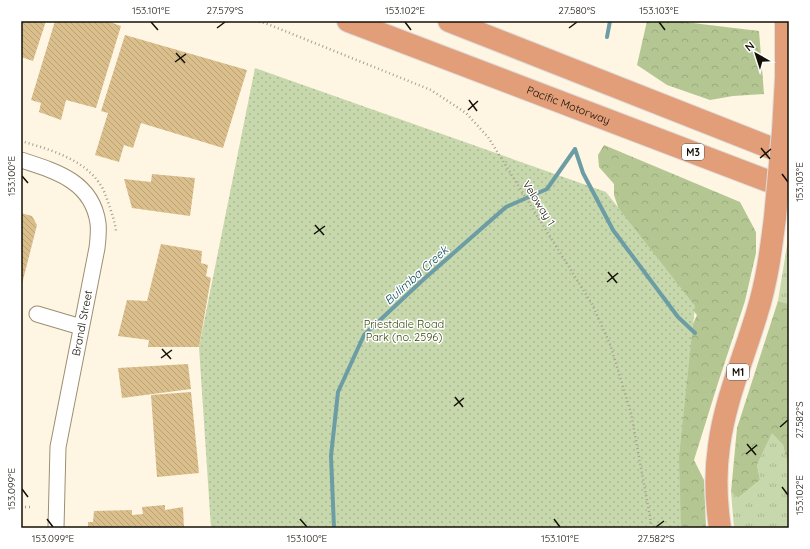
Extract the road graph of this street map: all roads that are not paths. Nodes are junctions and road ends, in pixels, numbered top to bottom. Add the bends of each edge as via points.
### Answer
1 (348, 21) edge
2 (449, 21) edge
3 (786, 21) edge
4 (789, 155) edge
5 (21, 161) edge
6 (789, 190) edge
7 (36, 314) dead end
8 (81, 327) junction
9 (56, 528) edge
10 (720, 528) edge

1 - 6 highway, Pacific Motorway / M3
2 - 4 highway
3 - 10 highway, M1, bridge via 783,131 775,217 767,275 758,312 729,401 719,446 716,476
5 - 8 street, Brandl Street via 56,171 69,178 92,203 98,223 97,248
7 - 8 street
8 - 9 street, Brandl Street via 58,447

